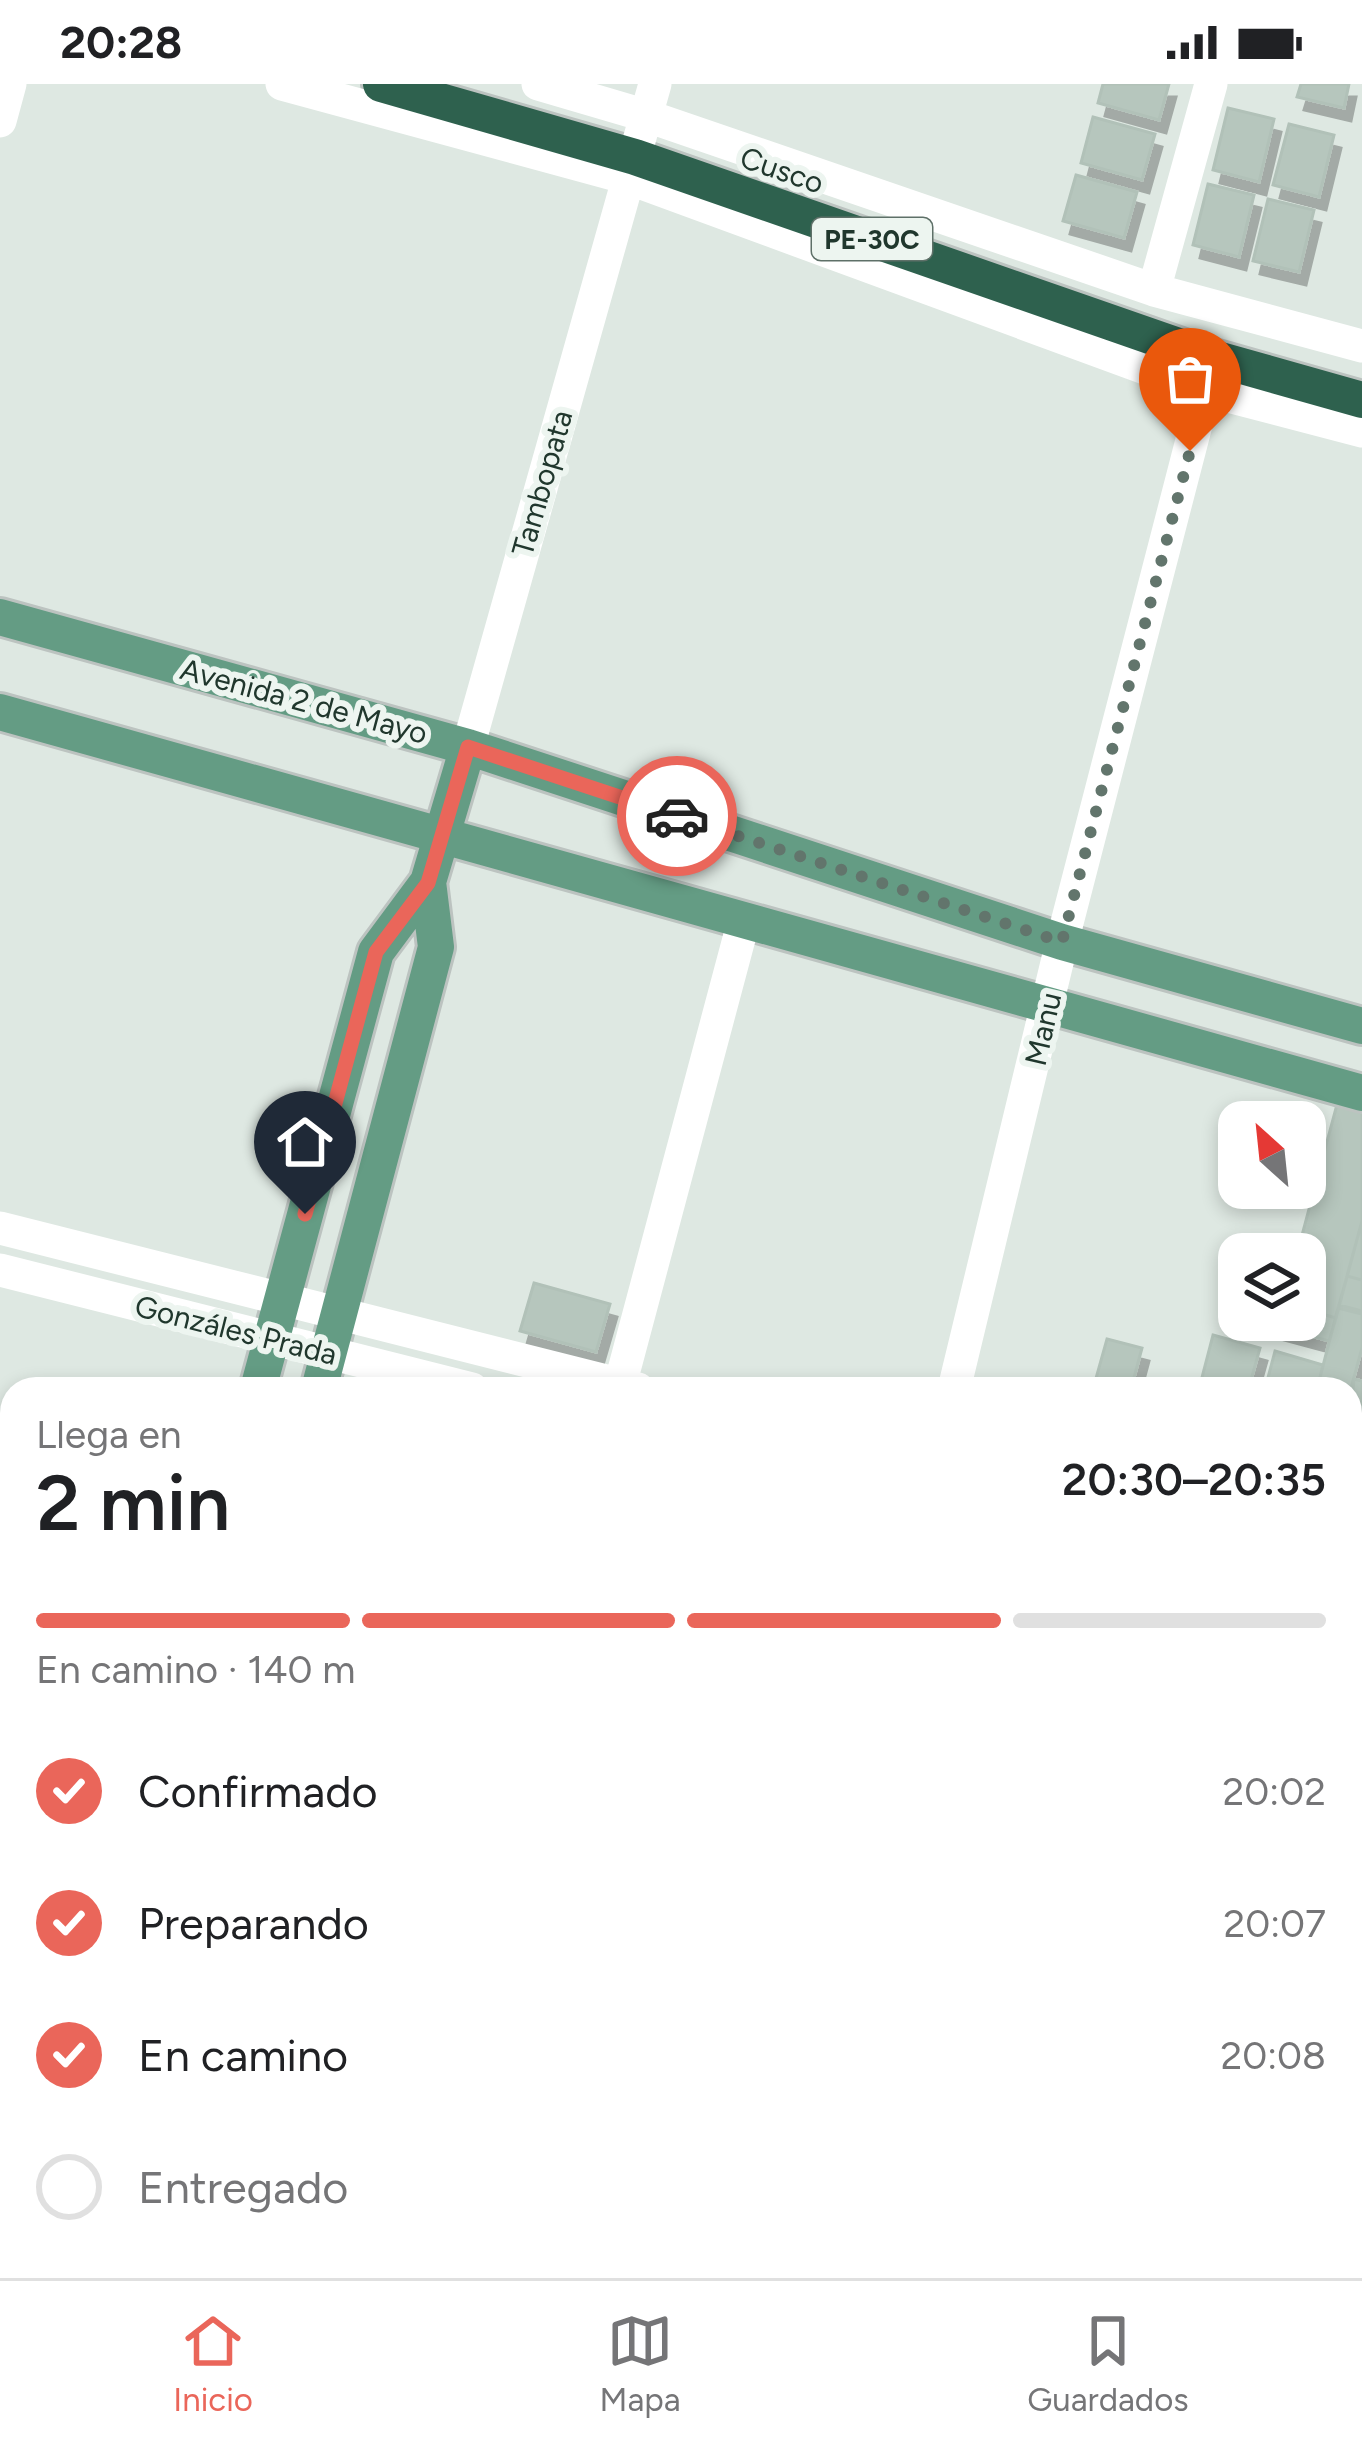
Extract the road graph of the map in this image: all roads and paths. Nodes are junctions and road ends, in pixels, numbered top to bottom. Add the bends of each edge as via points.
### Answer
1 (10, 84) edge
2 (282, 84) edge
3 (381, 84) edge
4 (450, 84) edge
5 (538, 84) edge
6 (1211, 84) edge
7 (0, 121) edge
8 (641, 135) edge
9 (1154, 290) junction
10 (1362, 346) edge
11 (1362, 379) edge
12 (1204, 390) junction
13 (1362, 400) edge
14 (1362, 431) edge
15 (0, 617) edge
16 (0, 712) edge
17 (468, 747) junction
18 (442, 837) junction
19 (428, 883) junction
20 (744, 920) junction
21 (1062, 942) junction
22 (1050, 1004) junction
23 (1362, 1026) edge
24 (1362, 1094) edge
25 (0, 1228) edge
26 (0, 1270) edge
27 (282, 1301) junction
28 (338, 1316) junction
29 (272, 1339) junction
30 (329, 1353) junction
31 (261, 1377) edge
32 (322, 1377) edge
33 (424, 1377) edge
34 (582, 1377) edge
35 (629, 1377) edge
36 (957, 1377) edge

1 - 7 street
2 - 8 street
3 - 8 highway, Cusco / PE-30C
4 - 8 highway, Cusco / PE-30C
5 - 8 street
6 - 9 street
8 - 9 street
8 - 11 highway, Cusco / PE-30C
8 - 12 street
8 - 13 highway, Cusco / PE-30C via 1210,357
8 - 17 street, Tambopata
9 - 10 street
12 - 14 street
12 - 21 street, Manu
15 - 17 main road, Avenida 2 de Mayo
16 - 18 main road
17 - 18 main road, Tambopata
17 - 21 main road, Avenida 2 de Mayo
18 - 19 main road, Tambopata
18 - 20 main road
19 - 27 main road, Tambopata via 376,952
19 - 28 main road, Tambopata via 436,947
20 - 22 main road
20 - 35 street
21 - 22 street, Manu
21 - 23 main road, Avenida 2 de Mayo
22 - 24 main road
22 - 36 street, Manu
25 - 27 street
26 - 29 street, Gonzáles Prada
27 - 28 street
27 - 29 main road, Tambopata
28 - 30 main road, Tambopata
28 - 34 street
29 - 30 street, Gonzáles Prada
29 - 31 main road, Tambopata
30 - 32 main road, Tambopata
30 - 33 street, Gonzáles Prada

